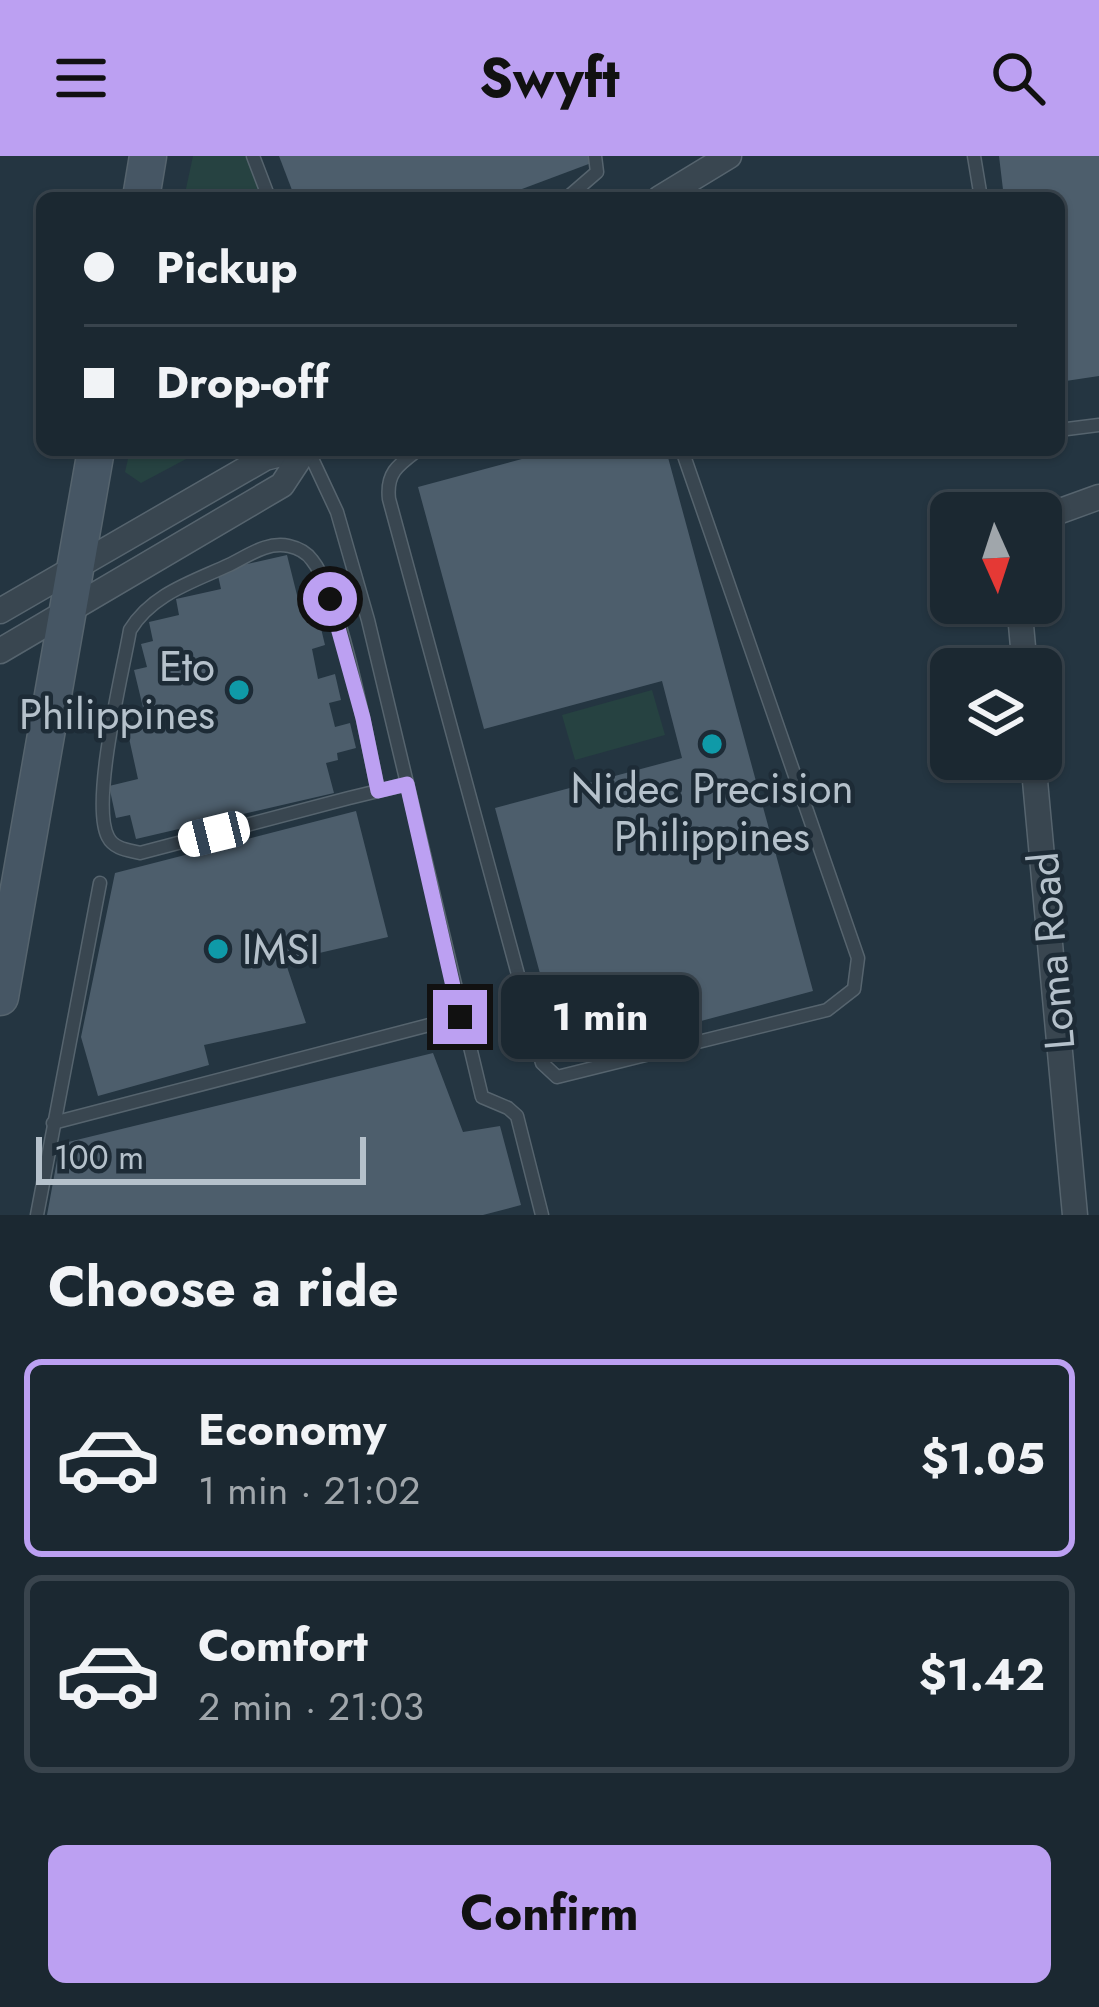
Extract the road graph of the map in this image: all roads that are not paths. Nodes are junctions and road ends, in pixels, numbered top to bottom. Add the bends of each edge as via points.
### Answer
1 (148, 156) edge
2 (253, 156) edge
3 (596, 156) edge
4 (729, 156) edge
5 (974, 156) edge
6 (142, 192) edge
7 (267, 192) edge
8 (574, 192) edge
9 (670, 192) edge
10 (980, 192) edge
11 (1099, 425) edge
12 (1065, 429) edge
13 (95, 456) edge
14 (275, 456) edge
15 (300, 456) edge
16 (307, 456) edge
17 (410, 456) edge
18 (684, 456) edge
19 (1099, 496) edge
20 (1062, 510) edge
21 (75, 566) junction
22 (0, 611) edge
23 (66, 611) junction
24 (0, 651) edge
25 (1035, 780) edge
26 (407, 784) junction
27 (378, 791) junction
28 (100, 883) dead end
29 (0, 998) edge
30 (460, 1017) junction
31 (53, 1123) junction
32 (38, 1215) edge
33 (542, 1215) edge
34 (1075, 1215) edge

1 - 6 main road
2 - 7 lane
3 - 8 lane via 597,172
4 - 9 street
5 - 10 lane
11 - 12 lane
13 - 21 main road
14 - 21 street
15 - 23 street via 282,485
16 - 26 lane via 337,512
17 - 18 lane via 393,470 389,499 542,1063 557,1077 827,1010 854,989 858,958
19 - 20 street
21 - 22 street
21 - 23 main road
23 - 24 street
23 - 29 main road
25 - 34 street, Loma Road
26 - 27 lane
26 - 30 lane
27 - 27 lane via 140,853 117,848 106,834 102,785 130,630 141,612 272,544 304,551 330,599
28 - 31 lane
30 - 31 lane
30 - 33 lane via 482,1097 517,1116
31 - 32 lane

